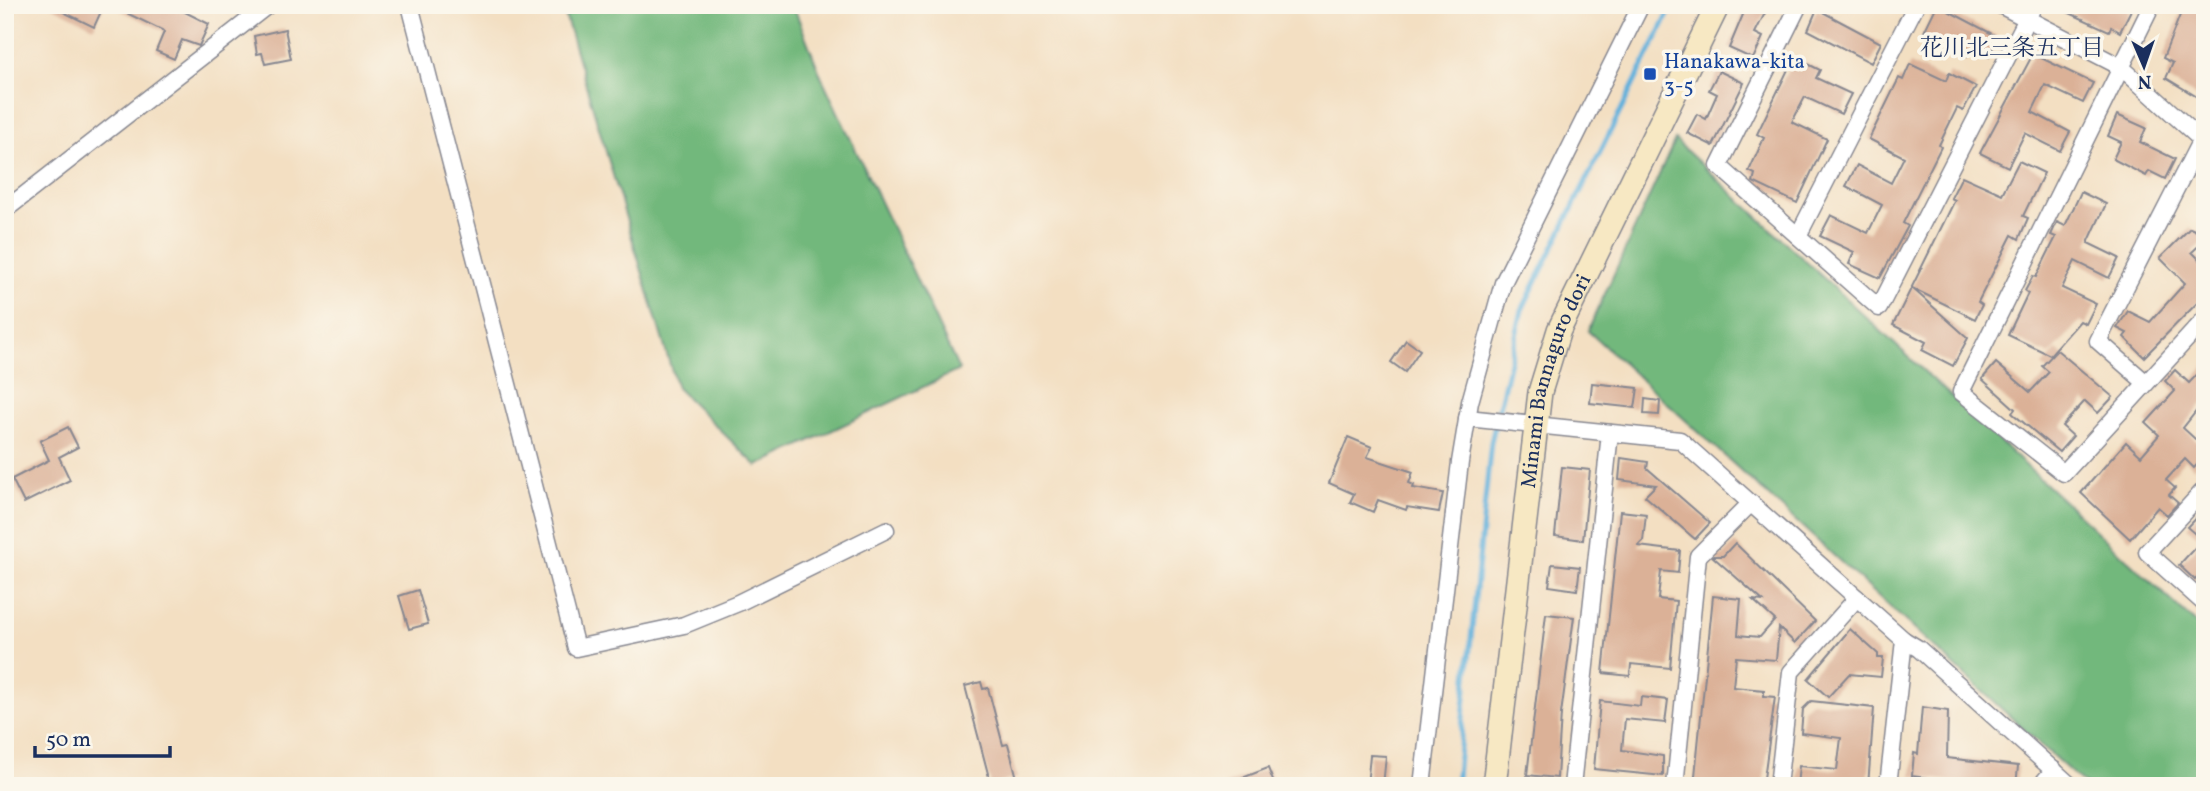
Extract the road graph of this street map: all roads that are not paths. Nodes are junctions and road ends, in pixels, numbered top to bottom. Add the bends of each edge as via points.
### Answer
1 (268, 5) edge
2 (410, 5) edge
3 (1641, 5) edge
4 (1718, 5) edge
5 (1799, 5) edge
6 (1916, 5) edge
7 (2000, 5) edge
8 (2152, 5) edge
9 (2030, 12) edge
10 (2121, 67) junction
11 (2204, 138) edge
12 (5, 209) edge
13 (1798, 236) junction
14 (2205, 319) edge
15 (2146, 383) junction
16 (1467, 418) junction
17 (1536, 425) junction
18 (1610, 433) junction
19 (2205, 489) edge
20 (1751, 503) junction
21 (886, 530) dead end
22 (1857, 598) junction
23 (2205, 604) edge
24 (1904, 640) junction
25 (2054, 770) junction
26 (1422, 786) edge
27 (1494, 786) edge
28 (1572, 786) edge
29 (1675, 786) edge
30 (1778, 786) edge
31 (1888, 786) edge
32 (2039, 786) edge
33 (2071, 786) edge

1 - 12 street
2 - 21 street via 576,648 684,625
3 - 16 street via 1503,283
4 - 17 street, Minami Bannaguro dori via 1559,330 1540,392
5 - 13 street via 1720,166
6 - 13 street
7 - 9 street
8 - 10 street
9 - 10 street
9 - 13 street via 1879,308
10 - 11 street
10 - 15 street via 1961,392 2064,473
11 - 15 street via 2098,341
14 - 15 street
16 - 17 street
16 - 26 street
17 - 18 street
17 - 27 street, Minami Bannaguro dori
18 - 20 street via 1680,440
18 - 28 street
19 - 23 street via 2147,552
20 - 22 street
20 - 29 street via 1698,556
22 - 24 street
22 - 30 street via 1791,672
24 - 25 street
24 - 31 street
25 - 32 street
25 - 33 street

